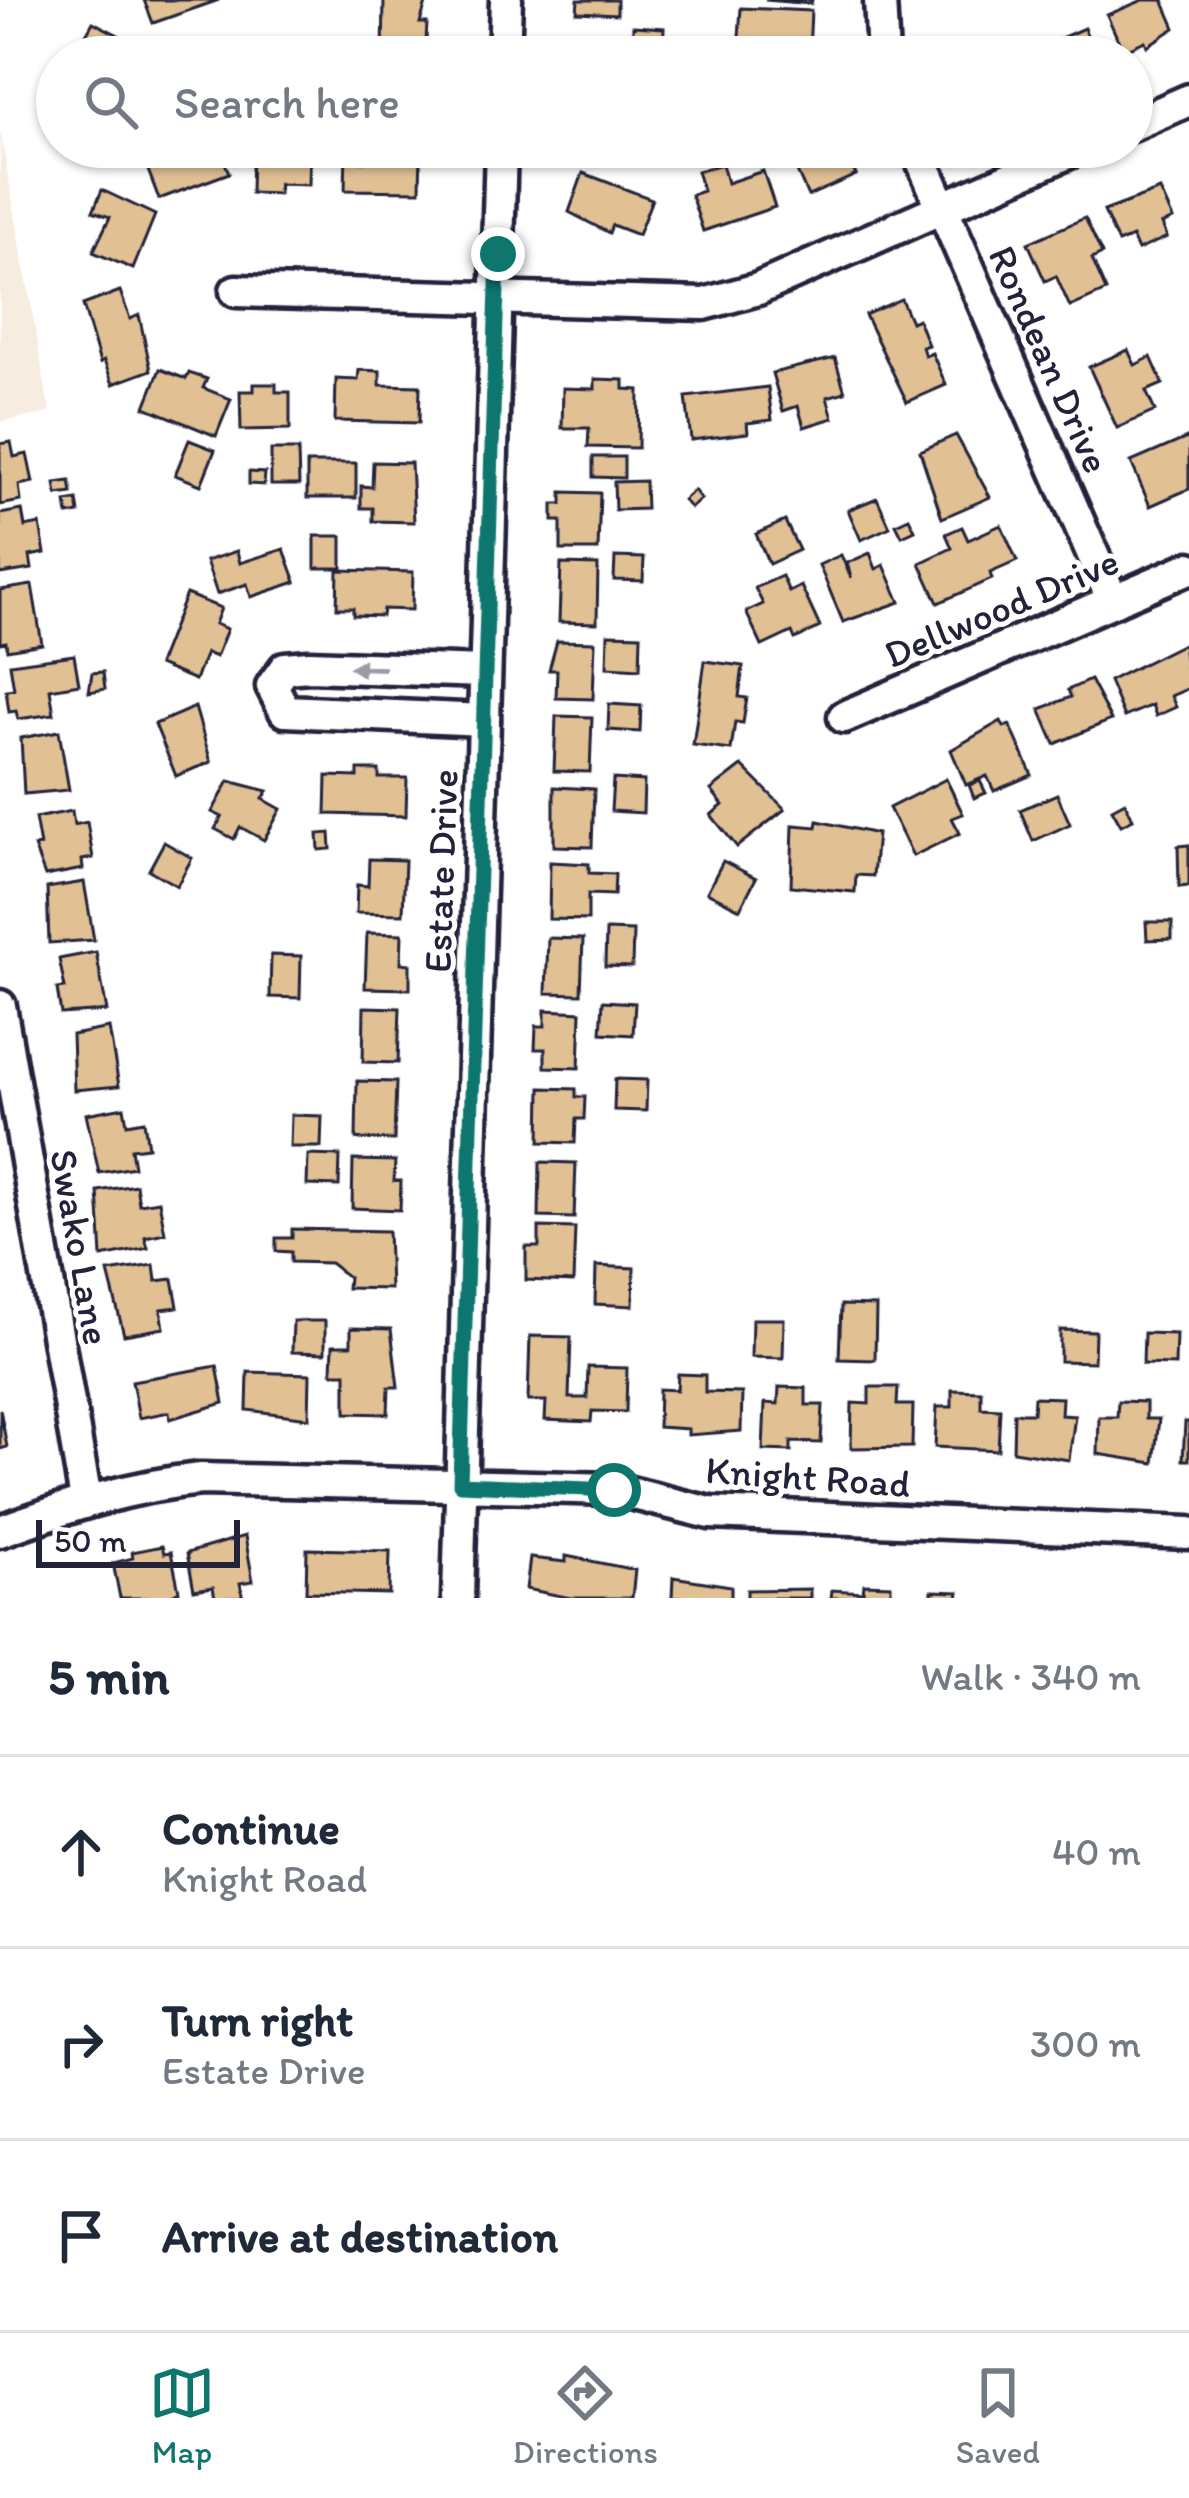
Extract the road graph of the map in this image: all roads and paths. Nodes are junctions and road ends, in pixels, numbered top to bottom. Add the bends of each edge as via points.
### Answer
1 (506, 0) edge
2 (880, 0) edge
3 (505, 36) edge
4 (882, 36) edge
5 (1189, 100) edge
6 (1153, 116) edge
7 (500, 168) edge
8 (925, 168) edge
9 (1033, 168) edge
10 (941, 208) junction
11 (236, 291) dead end
12 (496, 300) junction
13 (1189, 568) edge
14 (1113, 602) junction
15 (484, 672) junction
16 (844, 717) dead end
17 (484, 720) junction
18 (0, 1006) edge
19 (460, 1484) junction
20 (86, 1500) junction
21 (0, 1531) edge
22 (1189, 1533) edge
23 (458, 1598) edge

1 - 3 street
2 - 4 street
5 - 6 street
7 - 12 street, Estate Drive
8 - 10 street, Rondean Drive
9 - 10 street
10 - 12 street via 730,299
10 - 14 street, Rondean Drive
11 - 12 street
12 - 15 street, Estate Drive
13 - 14 street, Dellwood Drive
14 - 16 street, Dellwood Drive
15 - 17 street, Estate Drive
15 -> 17 street via 309,666 285,668 272,686 285,711
17 - 19 street, Estate Drive
18 - 20 street, Swako Lane
19 - 20 street, Knight Road via 201,1480
19 - 22 street, Knight Road via 614,1490 732,1515
19 - 23 street, Estate Drive
20 - 21 street, Knight Road

